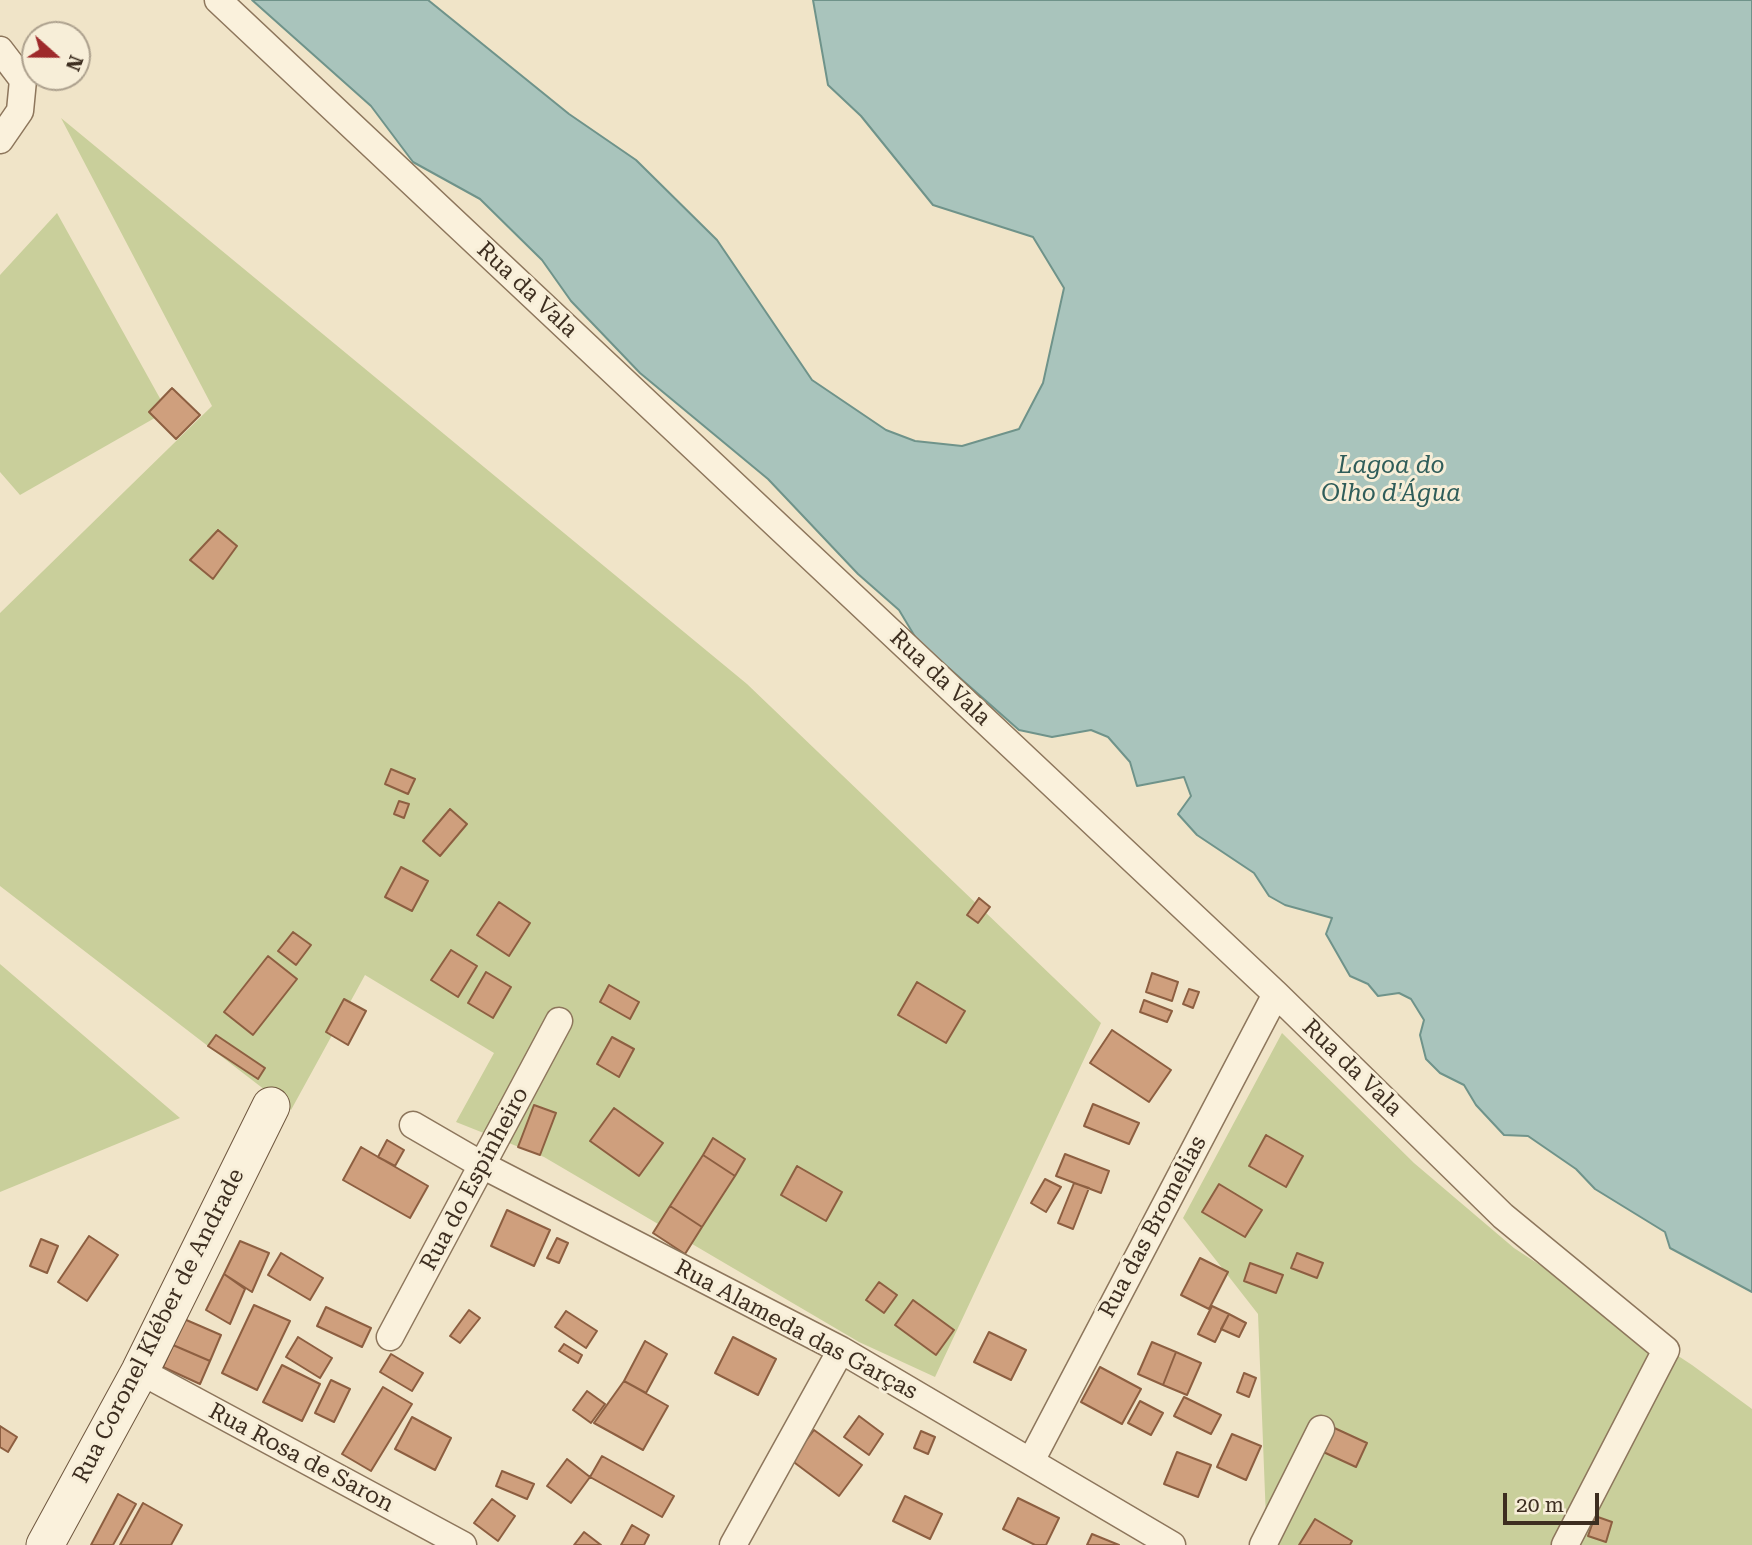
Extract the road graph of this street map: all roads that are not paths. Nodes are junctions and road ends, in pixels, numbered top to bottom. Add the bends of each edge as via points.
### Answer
1 (218, 0) edge
2 (0, 50) edge
3 (0, 140) edge
4 (1276, 994) junction
5 (559, 1021) dead end
6 (271, 1106) dead end
7 (414, 1125) dead end
8 (482, 1165) junction
9 (390, 1337) dead end
10 (841, 1350) junction
11 (140, 1371) junction
12 (1321, 1429) dead end
13 (1031, 1461) junction
14 (44, 1545) edge
15 (463, 1545) edge
16 (733, 1545) edge
17 (1172, 1545) edge
18 (1263, 1545) edge
19 (1565, 1545) edge

1 - 4 street, Rua da Vala
2 - 3 street via 23,80 20,111
4 - 13 street, Rua das Bromelias
4 - 19 street, Rua da Vala via 1503,1216 1666,1350
5 - 8 street, Rua do Espinheiro
6 - 11 main road, Rua Coronel Kléber de Andrade
7 - 8 street, Rua Alameda das Garças
8 - 9 street, Rua do Espinheiro
8 - 10 street, Rua Alameda das Garças
10 - 13 street, Rua Alameda das Garças
10 - 16 street
11 - 14 main road, Rua Coronel Kléber de Andrade
11 - 15 street, Rua Rosa de Saron
12 - 18 street
13 - 17 street, Rua Alameda das Garças

